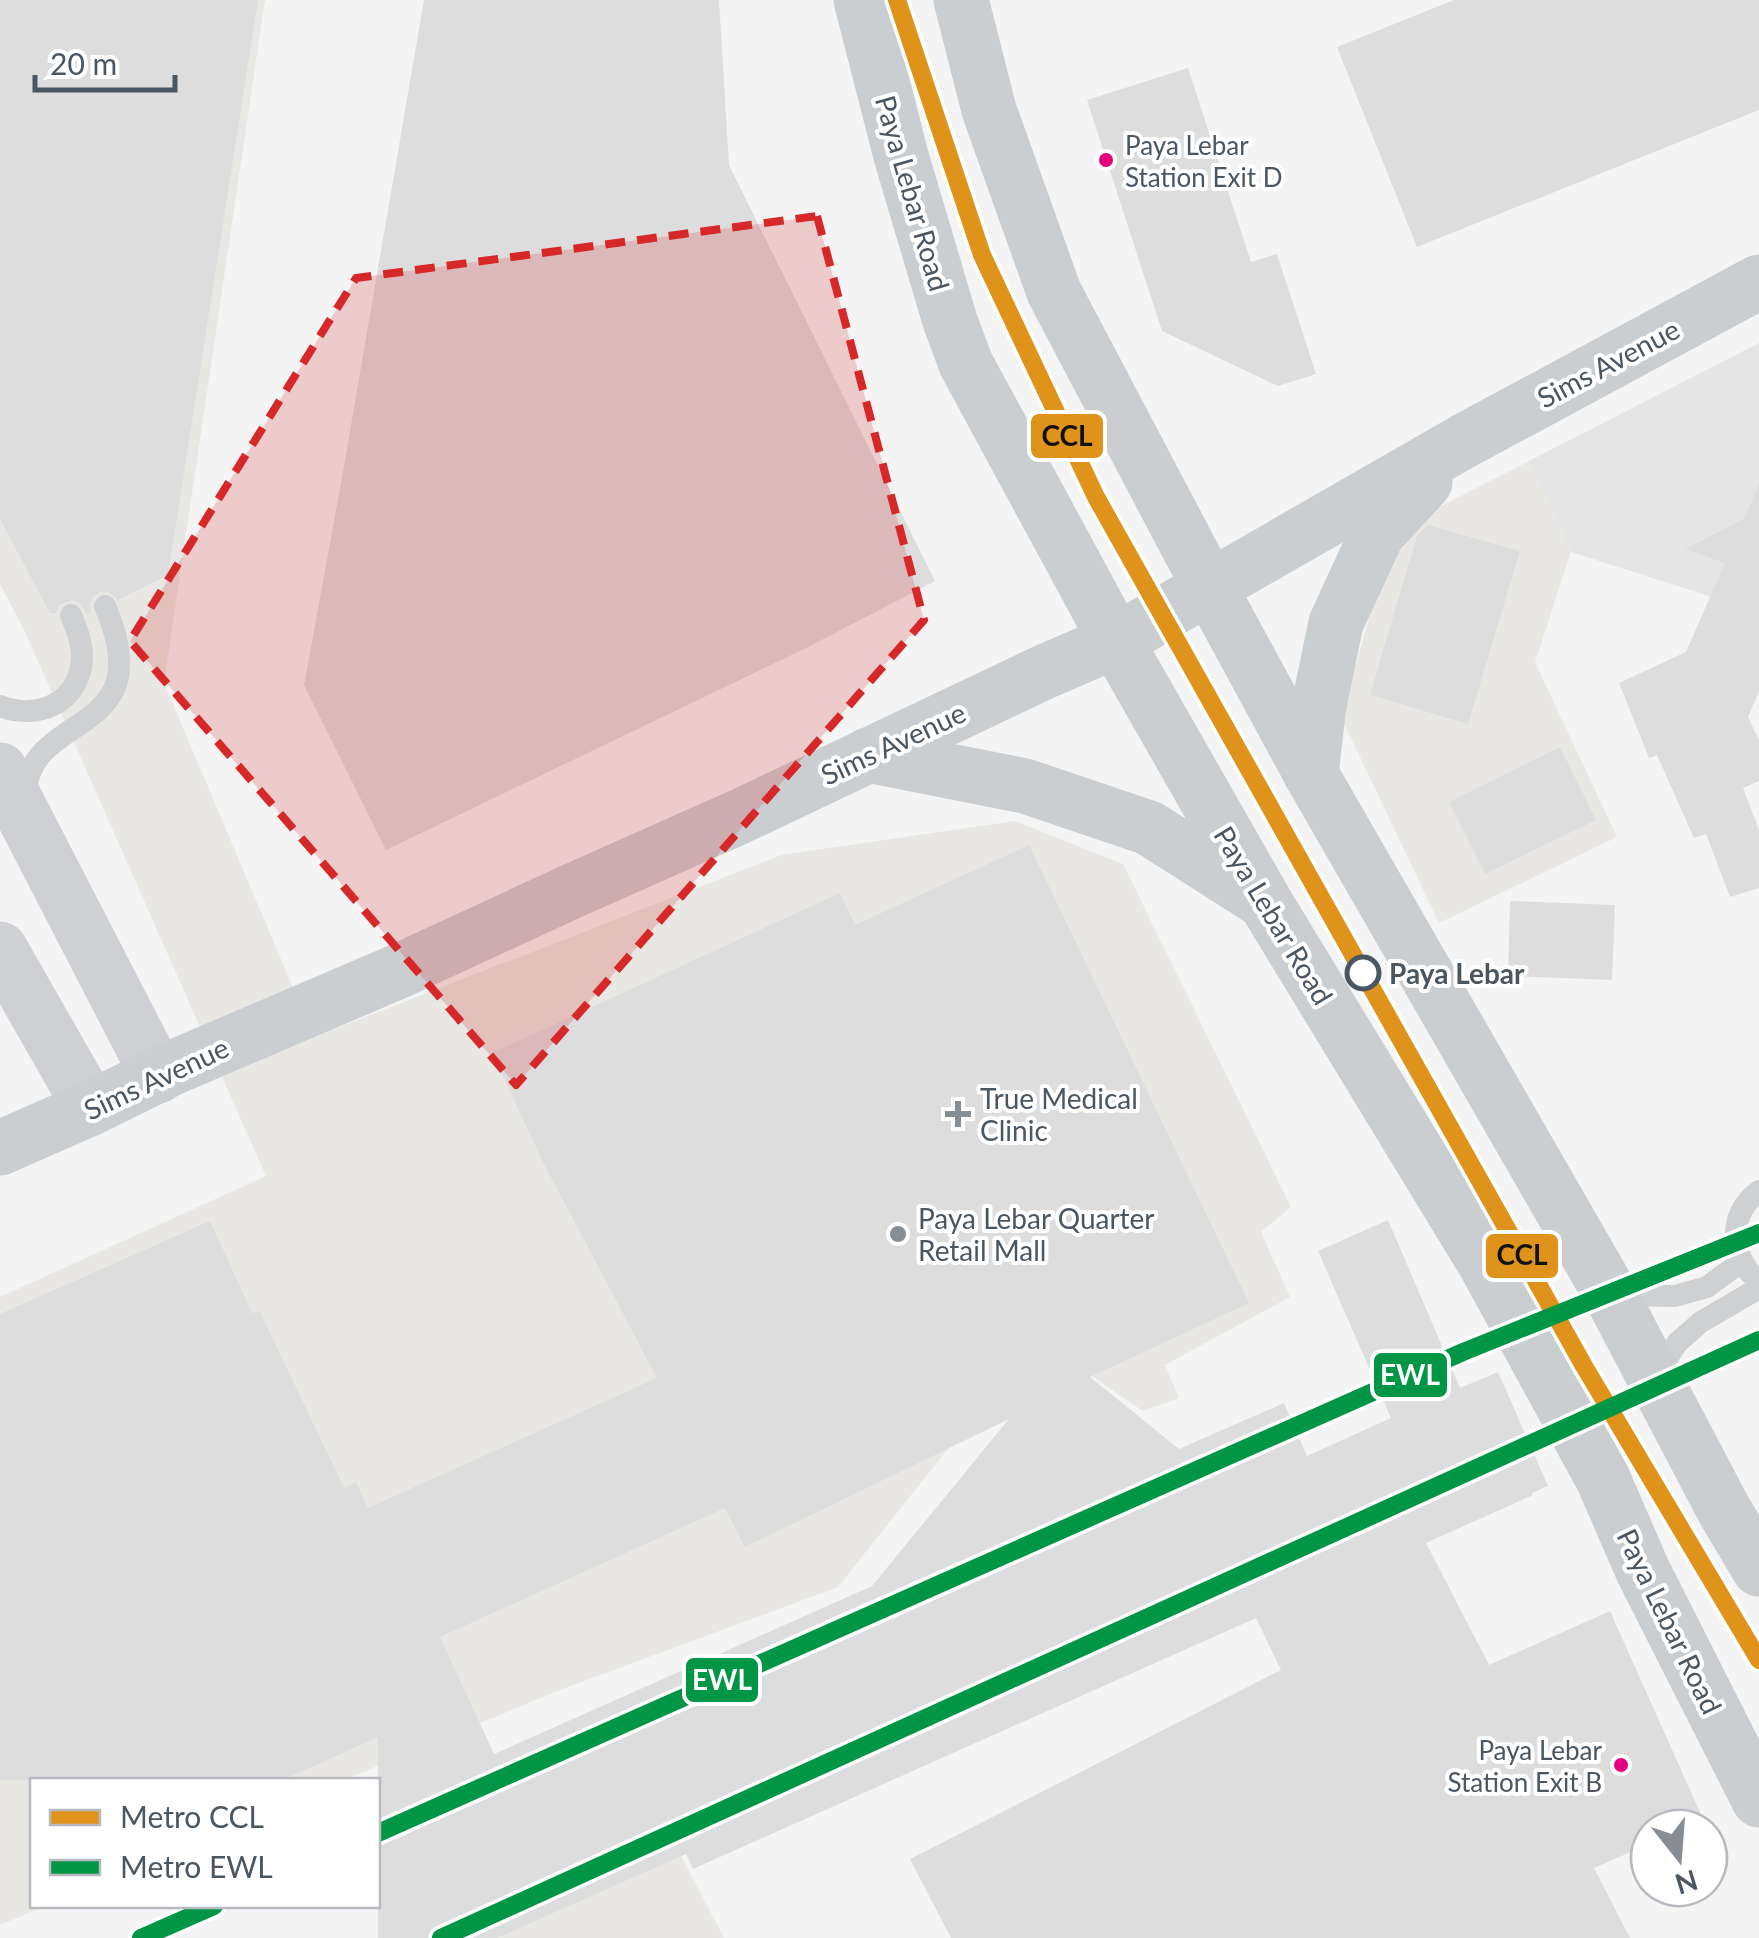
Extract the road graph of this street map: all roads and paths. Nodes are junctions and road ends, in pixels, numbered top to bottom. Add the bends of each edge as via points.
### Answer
1 (861, 0) edge
2 (961, 0) edge
3 (1759, 282) edge
4 (1464, 441) junction
5 (1210, 588) junction
6 (105, 606) dead end
7 (71, 615) dead end
8 (1116, 641) junction
9 (0, 706) edge
10 (868, 755) junction
11 (0, 770) edge
12 (1311, 774) junction
13 (47, 862) junction
14 (1265, 902) junction
15 (0, 950) edge
16 (158, 1076) junction
17 (91, 1108) junction
18 (0, 1148) edge
19 (1759, 1191) edge
20 (1740, 1262) junction
21 (1759, 1286) edge
22 (1611, 1294) junction
23 (1654, 1377) junction
24 (1759, 1569) edge
25 (1759, 1800) edge

1 - 8 main road, Paya Lebar Road via 966,364
2 - 5 main road via 989,110 1054,292
3 - 4 main road, Sims Avenue
4 - 5 main road, Sims Avenue
4 - 12 main road via 1377,534 1336,624
5 - 8 main road, Sims Avenue
5 - 12 main road
6 - 13 lane via 119,648 115,688 93,717 40,752 28,776 26,804
7 - 9 lane via 82,662 73,687 54,706 33,713
8 - 10 main road, Sims Avenue
8 - 14 main road, Paya Lebar Road
10 - 14 main road via 1024,786 1150,828
10 - 16 main road, Sims Avenue
11 - 13 main road
12 - 22 main road
13 - 16 main road
14 - 25 main road, Paya Lebar Road via 1496,1282 1603,1479
15 - 17 main road
16 - 17 main road, Sims Avenue
17 - 18 main road, Sims Avenue
19 - 20 lane via 1740,1212 1735,1230
20 - 21 lane
20 - 22 lane via 1707,1287 1675,1296
21 - 23 lane via 1678,1342
22 - 23 main road
23 - 24 main road

